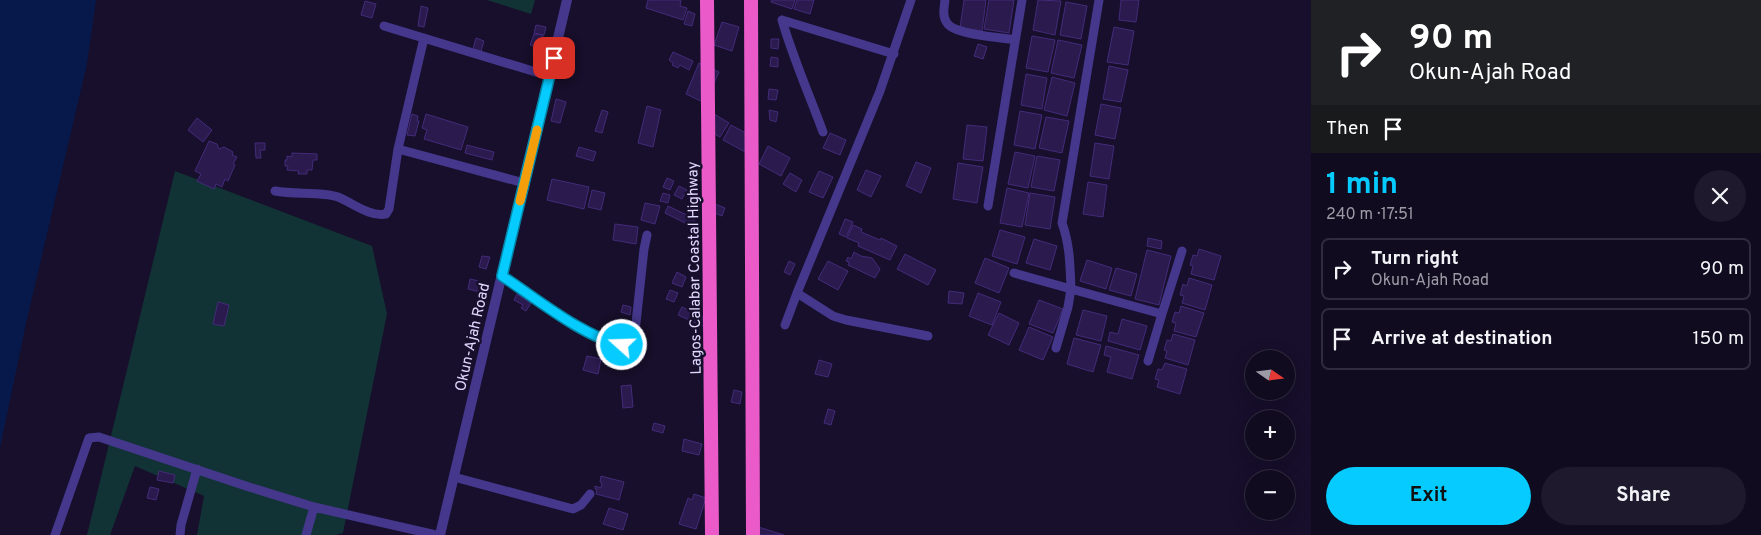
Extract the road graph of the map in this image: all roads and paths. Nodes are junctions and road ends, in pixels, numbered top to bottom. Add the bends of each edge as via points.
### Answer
1 (567, 0) edge
2 (707, 0) edge
3 (751, 0) edge
4 (911, 0) edge
5 (945, 0) edge
6 (1022, 0) edge
7 (1099, 0) edge
8 (384, 26) dead end
9 (424, 38) junction
10 (1015, 40) junction
11 (894, 54) junction
12 (550, 76) junction
13 (823, 132) dead end
14 (398, 148) junction
15 (524, 183) junction
16 (275, 191) dead end
17 (988, 206) dead end
18 (647, 235) dead end
19 (1182, 251) dead end
20 (1014, 273) dead end
21 (502, 276) junction
22 (1071, 289) junction
23 (797, 293) junction
24 (1162, 314) junction
25 (785, 325) dead end
26 (928, 336) dead end
27 (1056, 348) dead end
28 (1148, 362) dead end
29 (197, 469) junction
30 (454, 477) junction
31 (590, 494) dead end
32 (314, 507) junction
33 (56, 535) edge
34 (180, 535) edge
35 (306, 535) edge
36 (436, 535) edge
37 (440, 535) edge
38 (712, 535) edge
39 (753, 535) edge

1 - 12 street, Okun-Ajah Road
2 - 38 highway, Lagos-Calabar Coastal Highway
3 - 39 highway
4 - 11 street
5 - 10 street via 943,13 947,24 958,31
6 - 10 street
7 - 22 street via 1062,222 1068,238
8 - 9 street
9 - 12 street
9 - 14 street
10 - 17 street
11 - 13 street via 782,20
11 - 23 street
12 - 15 street, Okun-Ajah Road
14 - 15 street
14 - 16 street via 386,214 364,210 338,197
15 - 21 street, Okun-Ajah Road
18 - 21 street via 635,332 629,342 622,345 579,326
19 - 24 street
20 - 22 street
21 - 30 street, Okun-Ajah Road
22 - 24 street
22 - 27 street
23 - 25 street
23 - 26 street via 833,316
24 - 28 street
29 - 32 street
29 - 33 street via 99,437 89,438
29 - 34 street
30 - 31 street via 573,509
30 - 37 street, Okun-Ajah Road
32 - 35 street
32 - 36 street

